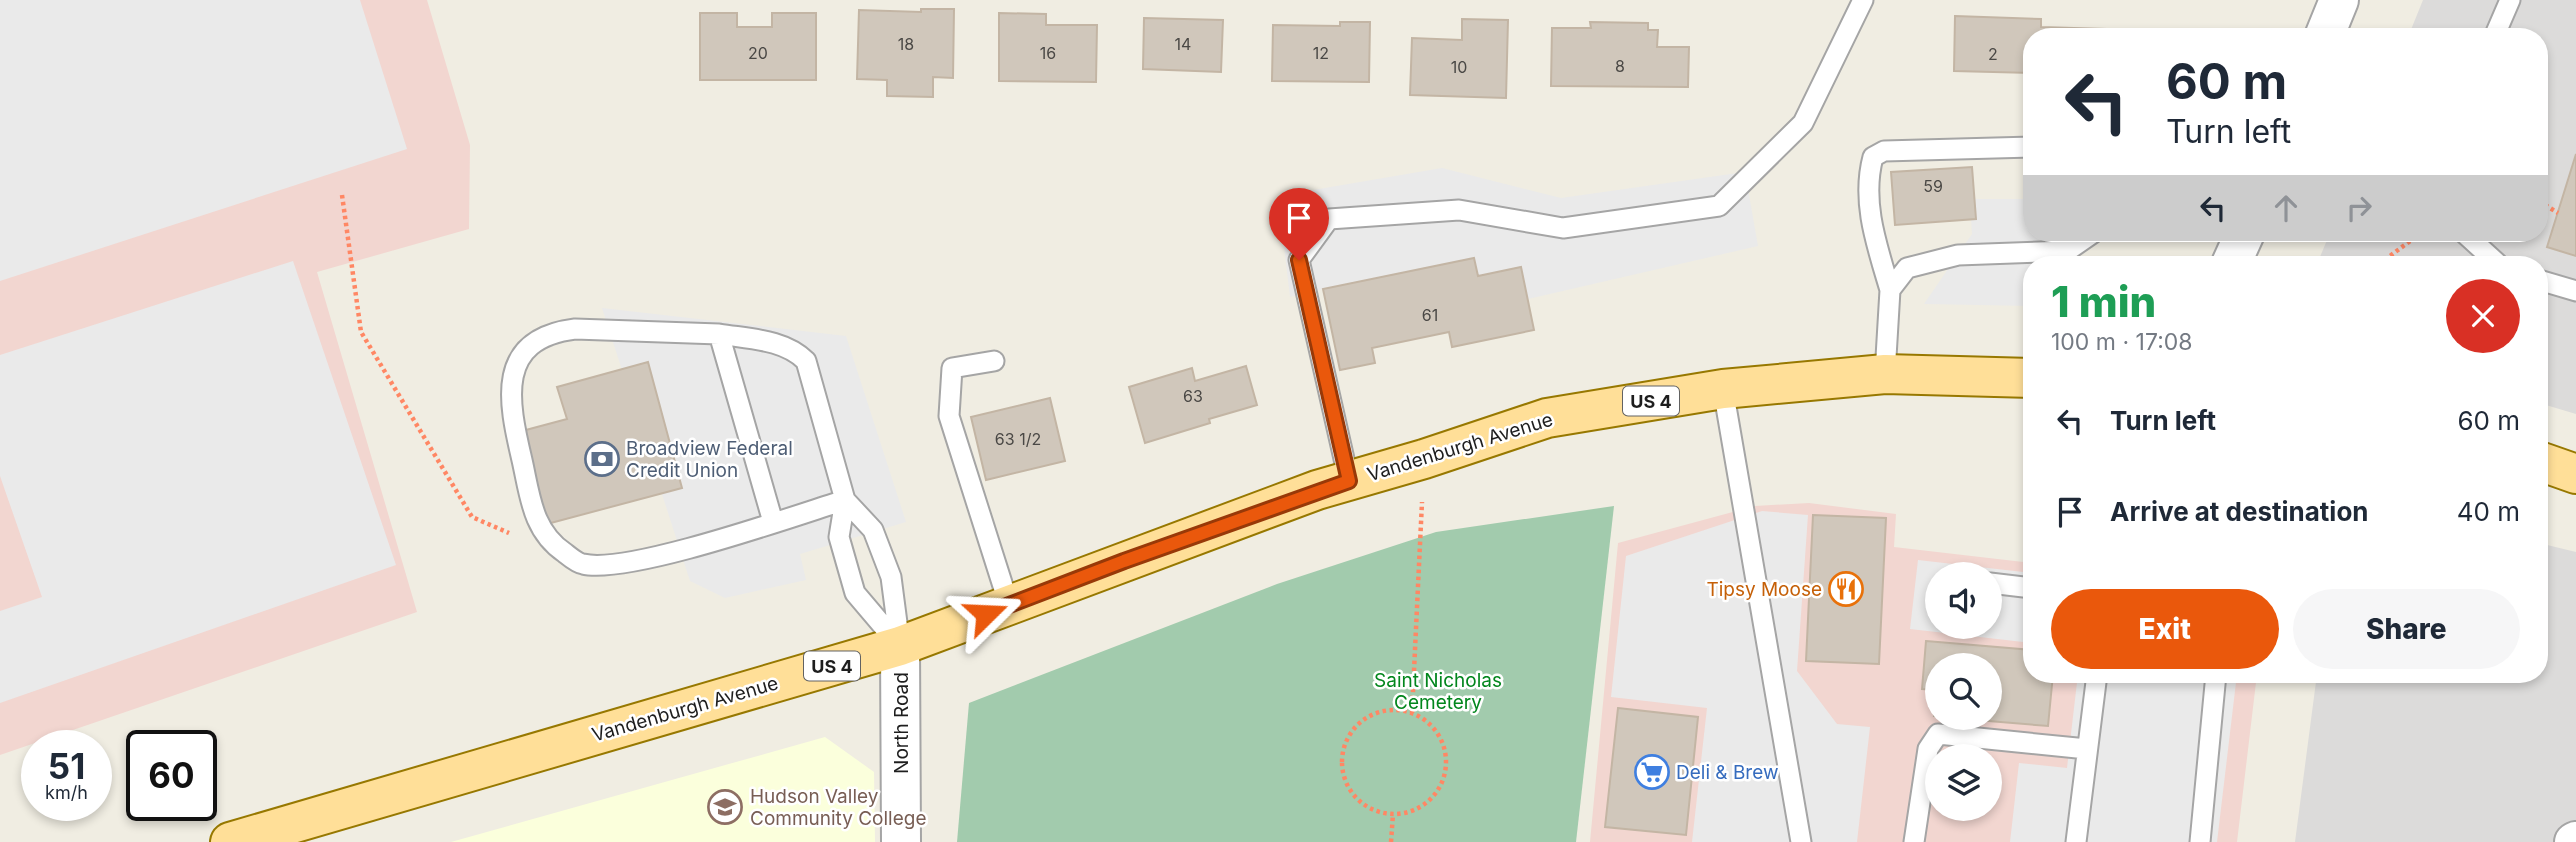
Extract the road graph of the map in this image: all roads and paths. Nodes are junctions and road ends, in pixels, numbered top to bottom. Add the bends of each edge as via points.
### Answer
1 (1863, 0) edge
2 (2339, 0) edge
3 (2510, 0) edge
4 (2328, 28) edge
5 (2498, 28) edge
6 (2023, 146) edge
7 (342, 195) dead end
8 (2548, 207) edge
9 (2558, 213) dead end
10 (2080, 242) edge
11 (2409, 242) edge
12 (2475, 242) edge
13 (2390, 256) edge
14 (2489, 256) edge
15 (2548, 283) edge
16 (1890, 290) junction
17 (2576, 291) edge
18 (719, 334) junction
19 (994, 361) dead end
20 (1885, 374) junction
21 (2023, 378) edge
22 (1723, 389) junction
23 (1424, 459) junction
24 (2548, 464) edge
25 (2576, 474) edge
26 (1349, 481) junction
27 (845, 500) junction
28 (773, 522) junction
29 (520, 538) dead end
30 (2002, 584) edge
31 (2023, 587) edge
32 (1009, 605) junction
33 (900, 646) junction
34 (2096, 683) edge
35 (2215, 683) edge
36 (1412, 713) junction
37 (2087, 749) junction
38 (1394, 814) junction
39 (230, 842) edge
40 (901, 842) edge
41 (1391, 842) edge
42 (1801, 842) edge
43 (1914, 842) edge
44 (2076, 842) edge
45 (2200, 842) edge

1 - 26 lane via 1803,123 1719,206 1563,228 1459,210 1329,219 1299,260
2 - 4 street
3 - 5 lane
6 - 16 lane via 1884,151 1873,157 1866,187
7 - 29 path via 361,332 471,517
8 - 9 path
10 - 16 lane via 2067,251 1938,258 1908,268
11 - 13 path
12 - 14 lane
15 - 17 lane
16 - 20 lane
18 - 27 lane via 777,344 796,350 806,360
18 - 28 lane
18 - 28 lane via 575,329 536,339 515,368 510,411 537,524 554,546 581,564 604,565
19 - 32 lane via 952,368 949,416
20 - 21 main road, Vandenburgh Avenue / US 4
20 - 22 main road, Vandenburgh Avenue / US 4
22 - 23 main road, Vandenburgh Avenue / US 4 via 1547,418
22 - 42 lane
23 - 26 main road, Vandenburgh Avenue / US 4
23 - 36 path
24 - 25 main road
26 - 32 main road, Vandenburgh Avenue / US 4
27 - 28 lane
27 - 33 lane via 873,530 891,576
27 - 33 lane via 839,537 855,593
30 - 31 lane
32 - 33 main road, Vandenburgh Avenue / US 4
33 - 39 main road, Vandenburgh Avenue / US 4
33 - 40 street, North Road
34 - 37 lane
35 - 45 lane
36 - 38 path via 1437,732 1444,747 1444,779 1424,805
36 - 38 path via 1396,710 1364,719 1349,738 1342,761 1352,792 1363,804
37 - 43 lane via 1938,734 1928,749
37 - 44 lane
38 - 41 path

